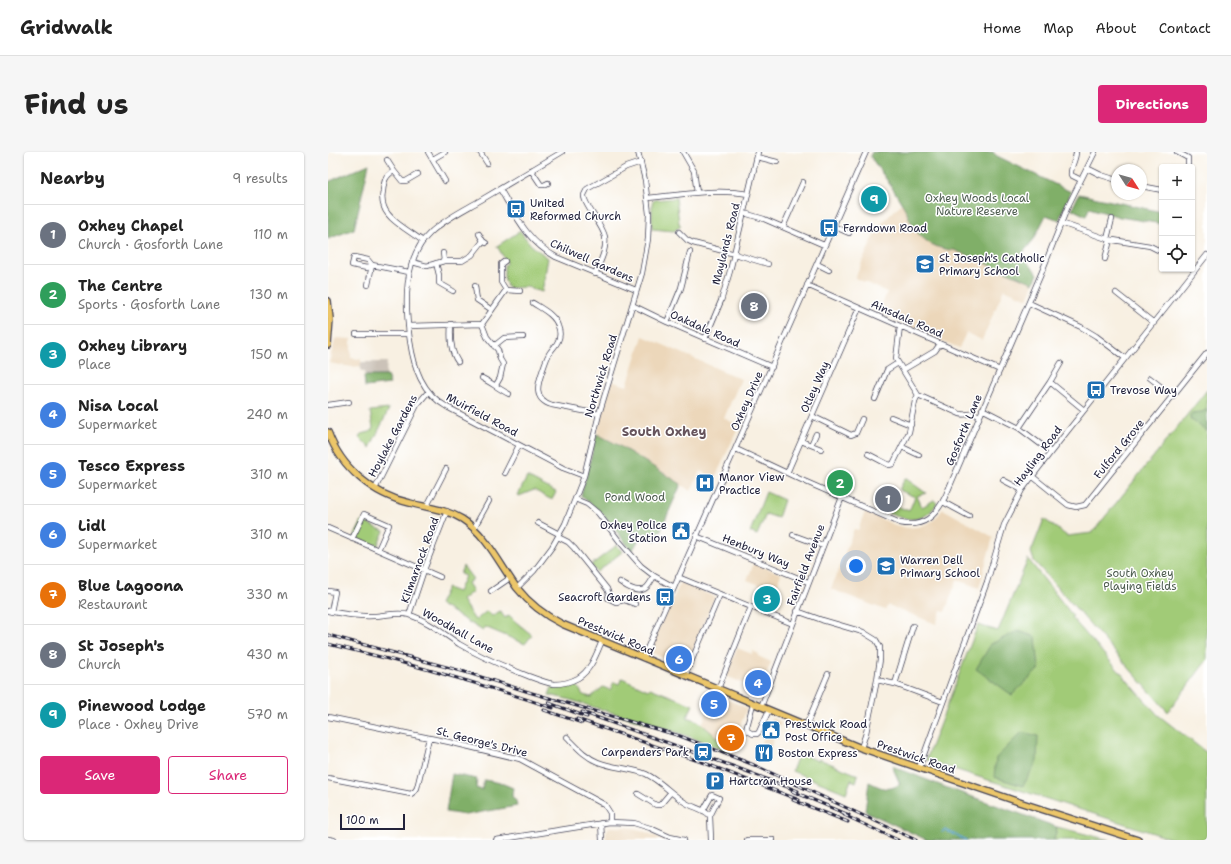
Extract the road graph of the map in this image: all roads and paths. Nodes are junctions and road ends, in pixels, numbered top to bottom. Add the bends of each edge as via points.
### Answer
1 (428, 152) edge
2 (445, 152) edge
3 (480, 152) edge
4 (562, 152) edge
5 (638, 152) edge
6 (683, 152) edge
7 (866, 152) edge
8 (1076, 152) edge
9 (1095, 152) edge
10 (1177, 152) edge
11 (757, 155) edge
12 (433, 159) junction
13 (387, 160) dead end
14 (641, 162) junction
15 (777, 162) dead end
16 (487, 163) dead end
17 (1188, 164) edge
18 (1087, 168) junction
19 (531, 170) junction
20 (394, 171) junction
21 (418, 174) dead end
22 (1111, 178) edge
23 (1081, 180) junction
24 (445, 181) dead end
25 (803, 182) dead end
26 (548, 184) dead end
27 (1147, 187) edge
28 (500, 188) junction
29 (1159, 189) edge
30 (697, 193) junction
31 (748, 194) junction
32 (648, 198) junction
33 (744, 213) junction
34 (1112, 219) dead end
35 (1061, 223) junction
36 (833, 226) junction
37 (783, 227) junction
38 (679, 232) dead end
39 (849, 233) dead end
40 (479, 234) dead end
41 (1109, 240) junction
42 (423, 241) junction
43 (824, 245) junction
44 (1159, 250) edge
45 (690, 252) dead end
46 (443, 253) dead end
47 (735, 254) junction
48 (1207, 255) edge
49 (1105, 259) dead end
50 (444, 261) junction
51 (505, 261) dead end
52 (412, 262) junction
53 (436, 263) junction
54 (768, 264) dead end
55 (817, 264) junction
56 (1195, 267) edge
57 (829, 270) dead end
58 (409, 272) junction
59 (1191, 272) edge
60 (595, 274) junction
61 (368, 284) dead end
62 (807, 285) junction
63 (475, 286) dead end
64 (506, 290) junction
65 (520, 290) dead end
66 (636, 290) junction
67 (453, 291) dead end
68 (1116, 293) dead end
69 (328, 301) edge
70 (533, 303) dead end
71 (1029, 303) junction
72 (632, 305) junction
73 (859, 308) junction
74 (492, 310) junction
75 (667, 322) junction
76 (1154, 323) junction
77 (451, 324) junction
78 (482, 324) junction
79 (408, 326) junction
80 (900, 326) junction
81 (356, 334) dead end
82 (409, 334) junction
83 (329, 336) edge
84 (523, 337) dead end
85 (705, 338) junction
86 (940, 344) junction
87 (328, 345) edge
88 (494, 346) junction
89 (1207, 353) edge
90 (1125, 358) junction
91 (458, 362) dead end
92 (898, 363) junction
93 (1060, 363) dead end
94 (772, 367) junction
95 (902, 370) junction
96 (1000, 370) junction
97 (482, 378) dead end
98 (1150, 378) dead end
99 (1050, 382) junction
100 (496, 385) junction
101 (428, 392) junction
102 (509, 394) dead end
103 (918, 395) junction
104 (1173, 396) junction
105 (875, 399) dead end
106 (349, 402) dead end
107 (328, 405) edge
108 (982, 409) junction
109 (1084, 410) junction
110 (599, 414) junction
111 (812, 416) junction
112 (980, 416) junction
113 (891, 417) dead end
114 (862, 419) dead end
115 (911, 425) junction
116 (1019, 428) junction
117 (328, 432) edge
118 (816, 434) dead end
119 (801, 441) junction
120 (519, 445) junction
121 (811, 445) junction
122 (902, 447) junction
123 (736, 448) junction
124 (821, 449) dead end
125 (1051, 452) junction
126 (868, 454) dead end
127 (919, 455) dead end
128 (446, 469) dead end
129 (505, 473) dead end
130 (787, 473) junction
131 (584, 476) junction
132 (1032, 476) junction
133 (1003, 480) dead end
134 (375, 489) junction
135 (1022, 490) junction
136 (842, 497) junction
137 (576, 499) junction
138 (489, 501) dead end
139 (943, 502) junction
140 (426, 506) junction
141 (447, 512) junction
142 (969, 516) dead end
143 (538, 523) dead end
144 (328, 528) edge
145 (474, 528) junction
146 (793, 535) dead end
147 (559, 536) junction
148 (696, 536) junction
149 (352, 539) junction
150 (823, 546) junction
151 (378, 550) junction
152 (424, 570) junction
153 (654, 576) junction
154 (440, 577) dead end
155 (678, 577) junction
156 (510, 578) junction
157 (620, 582) dead end
158 (808, 582) junction
159 (674, 587) junction
160 (517, 588) junction
161 (328, 591) edge
162 (491, 591) dead end
163 (720, 594) junction
164 (635, 604) dead end
165 (751, 607) junction
166 (329, 611) edge
167 (798, 611) junction
168 (409, 615) junction
169 (793, 624) junction
170 (913, 626) dead end
171 (602, 641) junction
172 (643, 658) junction
173 (828, 674) dead end
174 (685, 676) junction
175 (877, 680) junction
176 (895, 684) junction
177 (718, 689) junction
178 (944, 702) junction
179 (753, 704) junction
180 (761, 707) junction
181 (769, 710) junction
182 (328, 717) edge
183 (806, 726) junction
184 (567, 737) dead end
185 (429, 738) junction
186 (862, 748) junction
187 (919, 768) junction
188 (328, 778) edge
189 (671, 792) junction
190 (638, 794) dead end
191 (703, 811) junction
192 (710, 816) junction
193 (610, 822) junction
194 (601, 823) junction
195 (328, 839) edge
196 (334, 840) edge
197 (496, 840) edge
198 (602, 840) edge
199 (684, 840) edge
200 (711, 840) edge
201 (747, 840) edge
202 (773, 840) edge
203 (1138, 840) edge

1 - 12 street
2 - 12 street
3 - 16 street
4 - 19 street, Muirfield Road
5 - 14 street, Northwick Road
6 - 30 street via 694,171
7 - 36 street, Oxhey Drive
8 - 23 street via 1071,175
9 - 18 street, Gosforth Lane
10 - 17 street via 1188,158
11 - 15 street
11 - 31 street, Maylands Road
12 - 24 street
13 - 20 street
14 - 32 street, Northwick Road
14 - 60 street via 626,167 587,189 585,193 586,201 605,235 604,250
18 - 22 street
18 - 23 street, Gosforth Lane
19 - 26 street via 541,185
19 - 28 street, Muirfield Road
20 - 21 street via 402,181
20 - 42 street via 386,177 382,202 388,214
23 - 35 street, Gosforth Lane
25 - 37 street
27 - 29 street
28 - 42 street, Muirfield Road via 442,223
28 - 60 street, Chilwell Gardens via 526,233 533,240 556,257
30 - 31 street via 729,191
30 - 32 street
31 - 33 street, Maylands Road
32 - 66 street, Northwick Road via 648,239
33 - 37 street
33 - 47 street, Maylands Road
34 - 41 street
35 - 41 street
35 - 71 street, Gosforth Lane
36 - 39 street
36 - 43 street, Oxhey Drive
37 - 43 street
38 - 47 street via 692,243
40 - 50 street via 484,242 472,255 460,262
41 - 44 street
41 - 49 street
42 - 52 street, Muirfield Road
43 - 55 street, Oxhey Drive
45 - 75 street via 681,288
46 - 50 street
47 - 54 street
47 - 85 street, Maylands Road via 721,301
48 - 56 street, Hayling Road
50 - 53 street
51 - 64 street via 501,264 502,282
52 - 53 street via 427,266
52 - 58 street, Muirfield Road
53 - 67 street via 440,275 439,283
55 - 57 street
55 - 62 street, Oxhey Drive
58 - 61 street via 372,264
58 - 79 street, Muirfield Road
59 - 76 street, Hayling Road
60 - 66 street, Chilwell Gardens
62 - 73 street, Ainsdale Road
62 - 94 street, Oxhey Drive
63 - 74 street via 477,300
64 - 65 street
64 - 74 street
66 - 72 street, Northwick Road
68 - 76 street
69 - 83 main road
70 - 110 street via 553,317 560,333 558,341 547,357 539,382 540,397 552,405
71 - 90 street via 1082,327
71 - 96 street, Gosforth Lane
72 - 75 street, Oakdale Road
72 - 110 street, Northwick Road
73 - 80 street, Ainsdale Road
73 - 111 street, Otley Way
74 - 78 street
75 - 85 street, Oakdale Road
76 - 90 street, Hayling Road
77 - 78 street
77 - 79 street
77 - 91 street via 450,341
78 - 88 street
79 - 82 street, Muirfield Road
80 - 86 street, Ainsdale Road
80 - 92 street via 895,356
81 - 82 street
82 - 101 street, Muirfield Road via 420,380
83 - 87 main road
84 - 88 street via 506,337
85 - 94 street, Oakdale Road
86 - 95 street via 935,351
86 - 96 street, Ainsdale Road
88 - 100 street via 503,364
89 - 104 street, Fulford Grove
90 - 109 street, Hayling Road
92 - 95 street
92 - 105 street via 887,370
93 - 99 street
94 - 123 street, Oxhey Drive
95 - 103 street
96 - 108 street, Gosforth Lane
97 - 100 street
98 - 104 street
99 - 109 street
99 - 116 street
100 - 102 street
101 - 120 street, Muirfield Road via 441,404
101 - 134 street, Hoylake Gardens via 417,406
103 - 112 street via 960,414 973,413
103 - 115 street
104 - 132 street, Fulford Grove via 1085,505 1068,505
106 - 107 street
108 - 112 street, Gosforth Lane
108 - 116 street
109 - 125 street, Hayling Road
110 - 131 street, Northwick Road
111 - 114 street via 851,435 856,433
111 - 119 street, Otley Way
112 - 139 street, Gosforth Lane
113 - 115 street
115 - 122 street
116 - 125 street
117 - 134 main road, Prestwick Road via 349,468
118 - 121 street
119 - 121 street
119 - 130 street, Otley Way
120 - 129 street
120 - 131 street, Muirfield Road
121 - 124 street
122 - 126 street via 891,465
122 - 127 street
123 - 130 street, Gosforth Lane
123 - 148 street, Oxhey Drive
125 - 132 street, Hayling Road
128 - 140 street
130 - 136 street, Gosforth Lane
131 - 137 street, Northwick Road
132 - 135 street, Hayling Road
133 - 135 street
134 - 140 main road, Prestwick Road via 397,500
135 - 178 street, Hayling Road via 1004,525 987,582
136 - 139 street, Gosforth Lane via 908,524 920,523 931,517
136 - 150 street, Fairfield Avenue
137 - 147 street, Northwick Road
137 - 153 street via 598,513 637,561
138 - 145 street
139 - 142 street
140 - 141 main road, Prestwick Road
141 - 145 main road, Prestwick Road
141 - 152 street, Kilmarnock Road
143 - 147 street
144 - 149 street
145 - 156 main road, Prestwick Road
146 - 150 street
147 - 160 street, Northwick Road via 539,566
147 - 164 street via 574,548 607,589 608,598 616,602 624,600
148 - 155 street, Oxhey Drive
148 - 158 street, Henbury Way
149 - 151 street
149 - 151 street via 364,514 389,525
150 - 158 street, Fairfield Avenue
151 - 152 street
152 - 154 street
152 - 168 street, Kilmarnock Road
153 - 157 street via 646,588 642,589 629,589
153 - 159 street
155 - 159 street, Oxhey Drive
155 - 163 street
156 - 160 main road, Prestwick Road
156 - 162 street
158 - 167 street, Fairfield Avenue
159 - 172 street, Oxhey Drive
160 - 171 main road, Prestwick Road via 548,616
161 - 166 street via 335,592
163 - 165 street
163 - 174 street
165 - 169 street
165 - 177 street
166 - 168 street, Woodhall Lane via 358,616 396,613
167 - 169 street, Fairfield Avenue
167 - 175 street via 863,632 876,640 880,647
168 - 171 street, Woodhall Lane via 426,622 483,657 553,684 570,682 587,671
169 - 180 street, Fairfield Avenue
170 - 176 street
171 - 172 main road, Prestwick Road
172 - 174 main road, Prestwick Road
173 - 183 street
174 - 177 main road, Prestwick Road
175 - 176 street
175 - 186 street
176 - 178 street
177 - 179 main road, Prestwick Road
178 - 187 street, Hayling Road
179 - 180 main road, Prestwick Road
179 - 181 street via 746,730 752,734 759,732
180 - 181 main road, Prestwick Road
181 - 183 main road, Prestwick Road
182 - 185 street, St. George's Drive
183 - 186 main road, Prestwick Road
184 - 189 street via 593,760 648,775
185 - 188 street via 417,788 413,793 407,794
185 - 193 street, St. George's Drive via 528,763 605,805 610,813
186 - 187 main road, Prestwick Road
187 - 203 main road, Prestwick Road
189 - 190 street via 658,805
189 - 191 street
191 - 192 street
191 - 192 street via 712,795 719,798
192 - 200 street
193 - 194 street
193 - 199 street via 634,823
194 - 197 street
194 - 198 street
195 - 196 street
201 - 202 street

